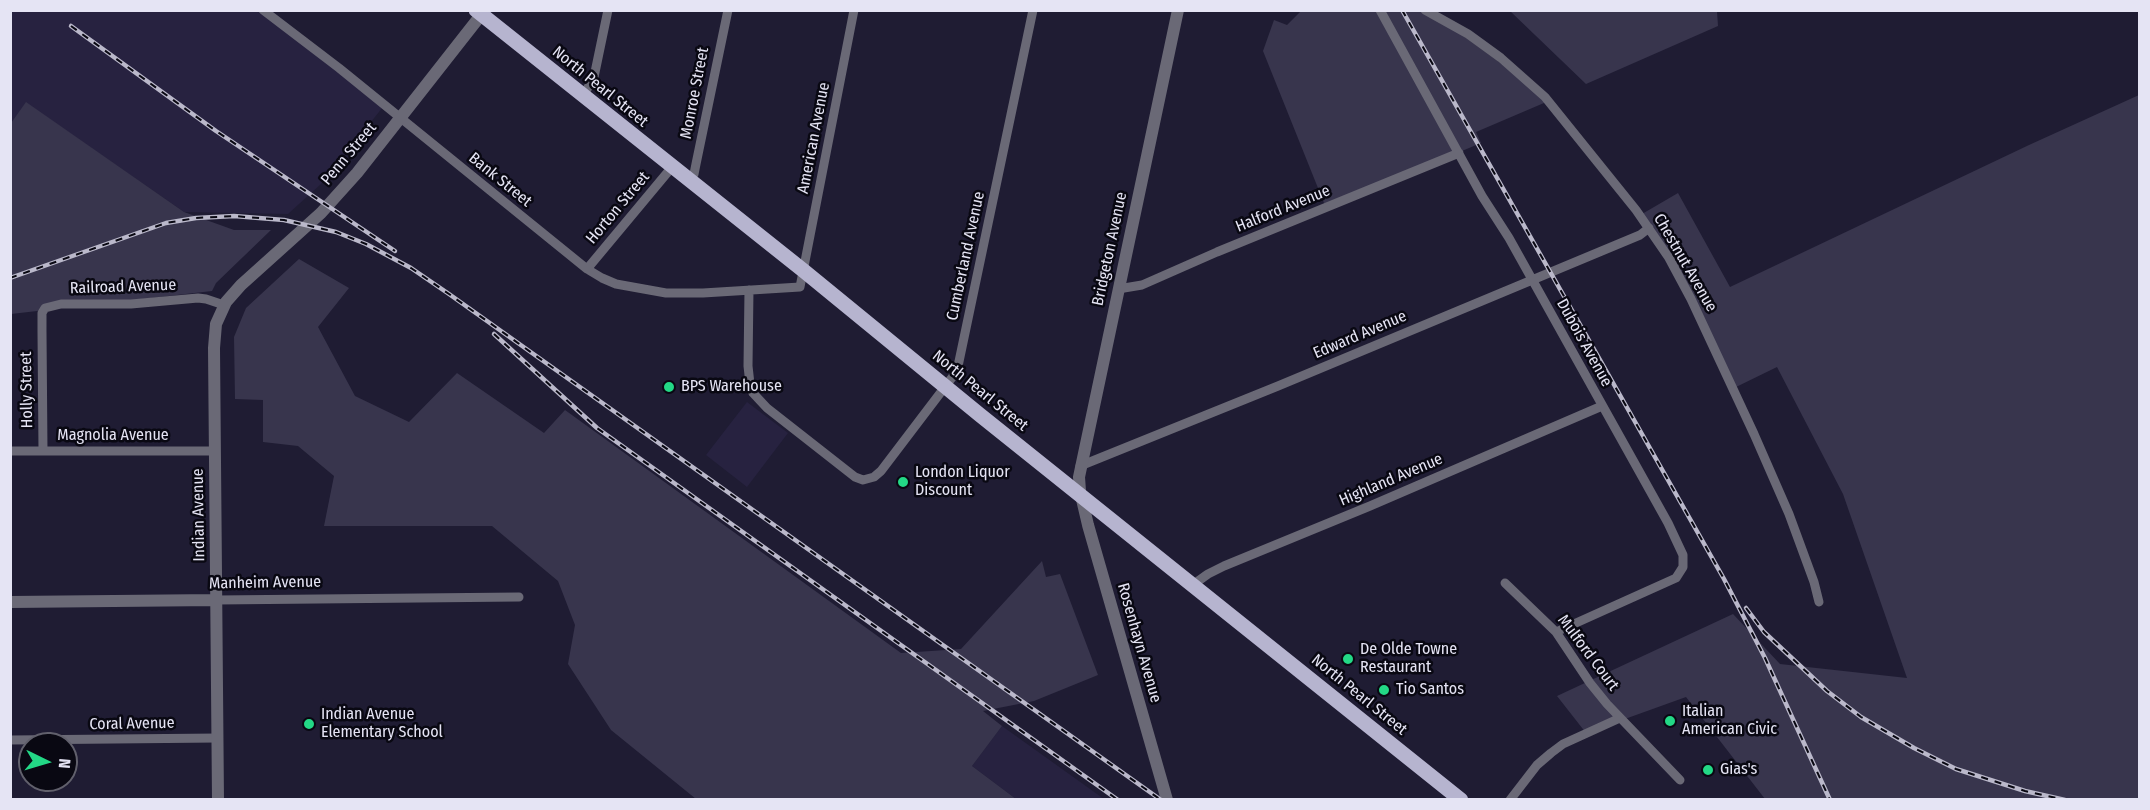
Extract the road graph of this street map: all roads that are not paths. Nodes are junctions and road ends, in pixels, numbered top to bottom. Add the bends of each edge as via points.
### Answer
1 (263, 10) edge
2 (608, 10) edge
3 (728, 10) edge
4 (854, 10) edge
5 (1033, 10) edge
6 (1178, 10) edge
7 (1380, 10) edge
8 (1425, 10) edge
9 (480, 12) edge
10 (584, 96) junction
11 (400, 119) junction
12 (1459, 153) junction
13 (672, 167) junction
14 (689, 181) junction
15 (1649, 228) junction
16 (586, 269) junction
17 (804, 271) junction
18 (1532, 280) junction
19 (1118, 289) junction
20 (749, 290) junction
21 (224, 305) junction
22 (42, 329) joint
23 (946, 387) junction
24 (1602, 406) junction
25 (10, 451) edge
26 (43, 451) junction
27 (215, 451) junction
28 (1080, 466) junction
29 (1081, 495) junction
30 (1505, 583) dead end
31 (1194, 584) junction
32 (519, 597) dead end
33 (217, 600) junction
34 (10, 602) edge
35 (1819, 602) dead end
36 (1556, 632) junction
37 (1620, 718) junction
38 (218, 738) junction
39 (10, 740) edge
40 (1680, 780) dead end
41 (218, 800) edge
42 (1167, 800) edge
43 (1461, 800) edge
44 (1510, 800) edge

1 - 11 street, Bank Street
2 - 10 street via 594,77
3 - 14 street, Monroe Street via 694,174
4 - 17 street, American Avenue
5 - 23 street, Cumberland Avenue via 957,371
6 - 19 street, Bridgeton Avenue
7 - 12 street, Dubois Avenue
8 - 15 street, Chestnut Avenue via 1468,34 1545,97
9 - 10 main road, North Pearl Street
9 - 11 street, Penn Street
10 - 13 main road, North Pearl Street
11 - 16 street, Bank Street
11 - 21 street, Penn Street via 321,213
12 - 18 street, Dubois Avenue
12 - 19 street, Halford Avenue via 1142,285
13 - 14 main road, North Pearl Street
13 - 16 street, Horton Street
14 - 17 main road, North Pearl Street
15 - 18 street, Edward Avenue
15 - 35 street, Chestnut Avenue via 1691,299 1734,388 1789,514
16 - 20 street, Bank Street via 616,284 647,291
17 - 20 street, Bank Street via 800,287
17 - 23 main road, North Pearl Street
18 - 24 street, Dubois Avenue
18 - 28 street, Edward Avenue
19 - 28 street, Bridgeton Avenue
20 - 23 street, Cumberland Avenue via 748,366 753,393 859,479 869,479 881,471
21 - 22 street, Railroad Avenue via 198,298 61,304 43,310
21 - 27 street, Indian Avenue via 214,334
22 - 26 street, Holly Street
23 - 29 main road, North Pearl Street
24 - 31 street, Highland Avenue via 1224,566
24 - 36 street, Dubois Avenue via 1677,541 1683,567 1676,578
25 - 26 street, Magnolia Avenue
26 - 27 street, Magnolia Avenue
27 - 33 street, Indian Avenue
28 - 29 street, Bridgeton Avenue
29 - 31 main road, North Pearl Street
29 - 42 street, Rosenhayn Avenue
30 - 36 street, Mulford Court
31 - 43 main road, North Pearl Street
32 - 33 street, Manheim Avenue
33 - 34 street, Manheim Avenue
33 - 38 street, Indian Avenue
36 - 37 street, Mulford Court via 1590,683
37 - 40 street, Mulford Court
37 - 44 street via 1563,744 1537,765
38 - 39 street, Coral Avenue
38 - 41 street, Indian Avenue

